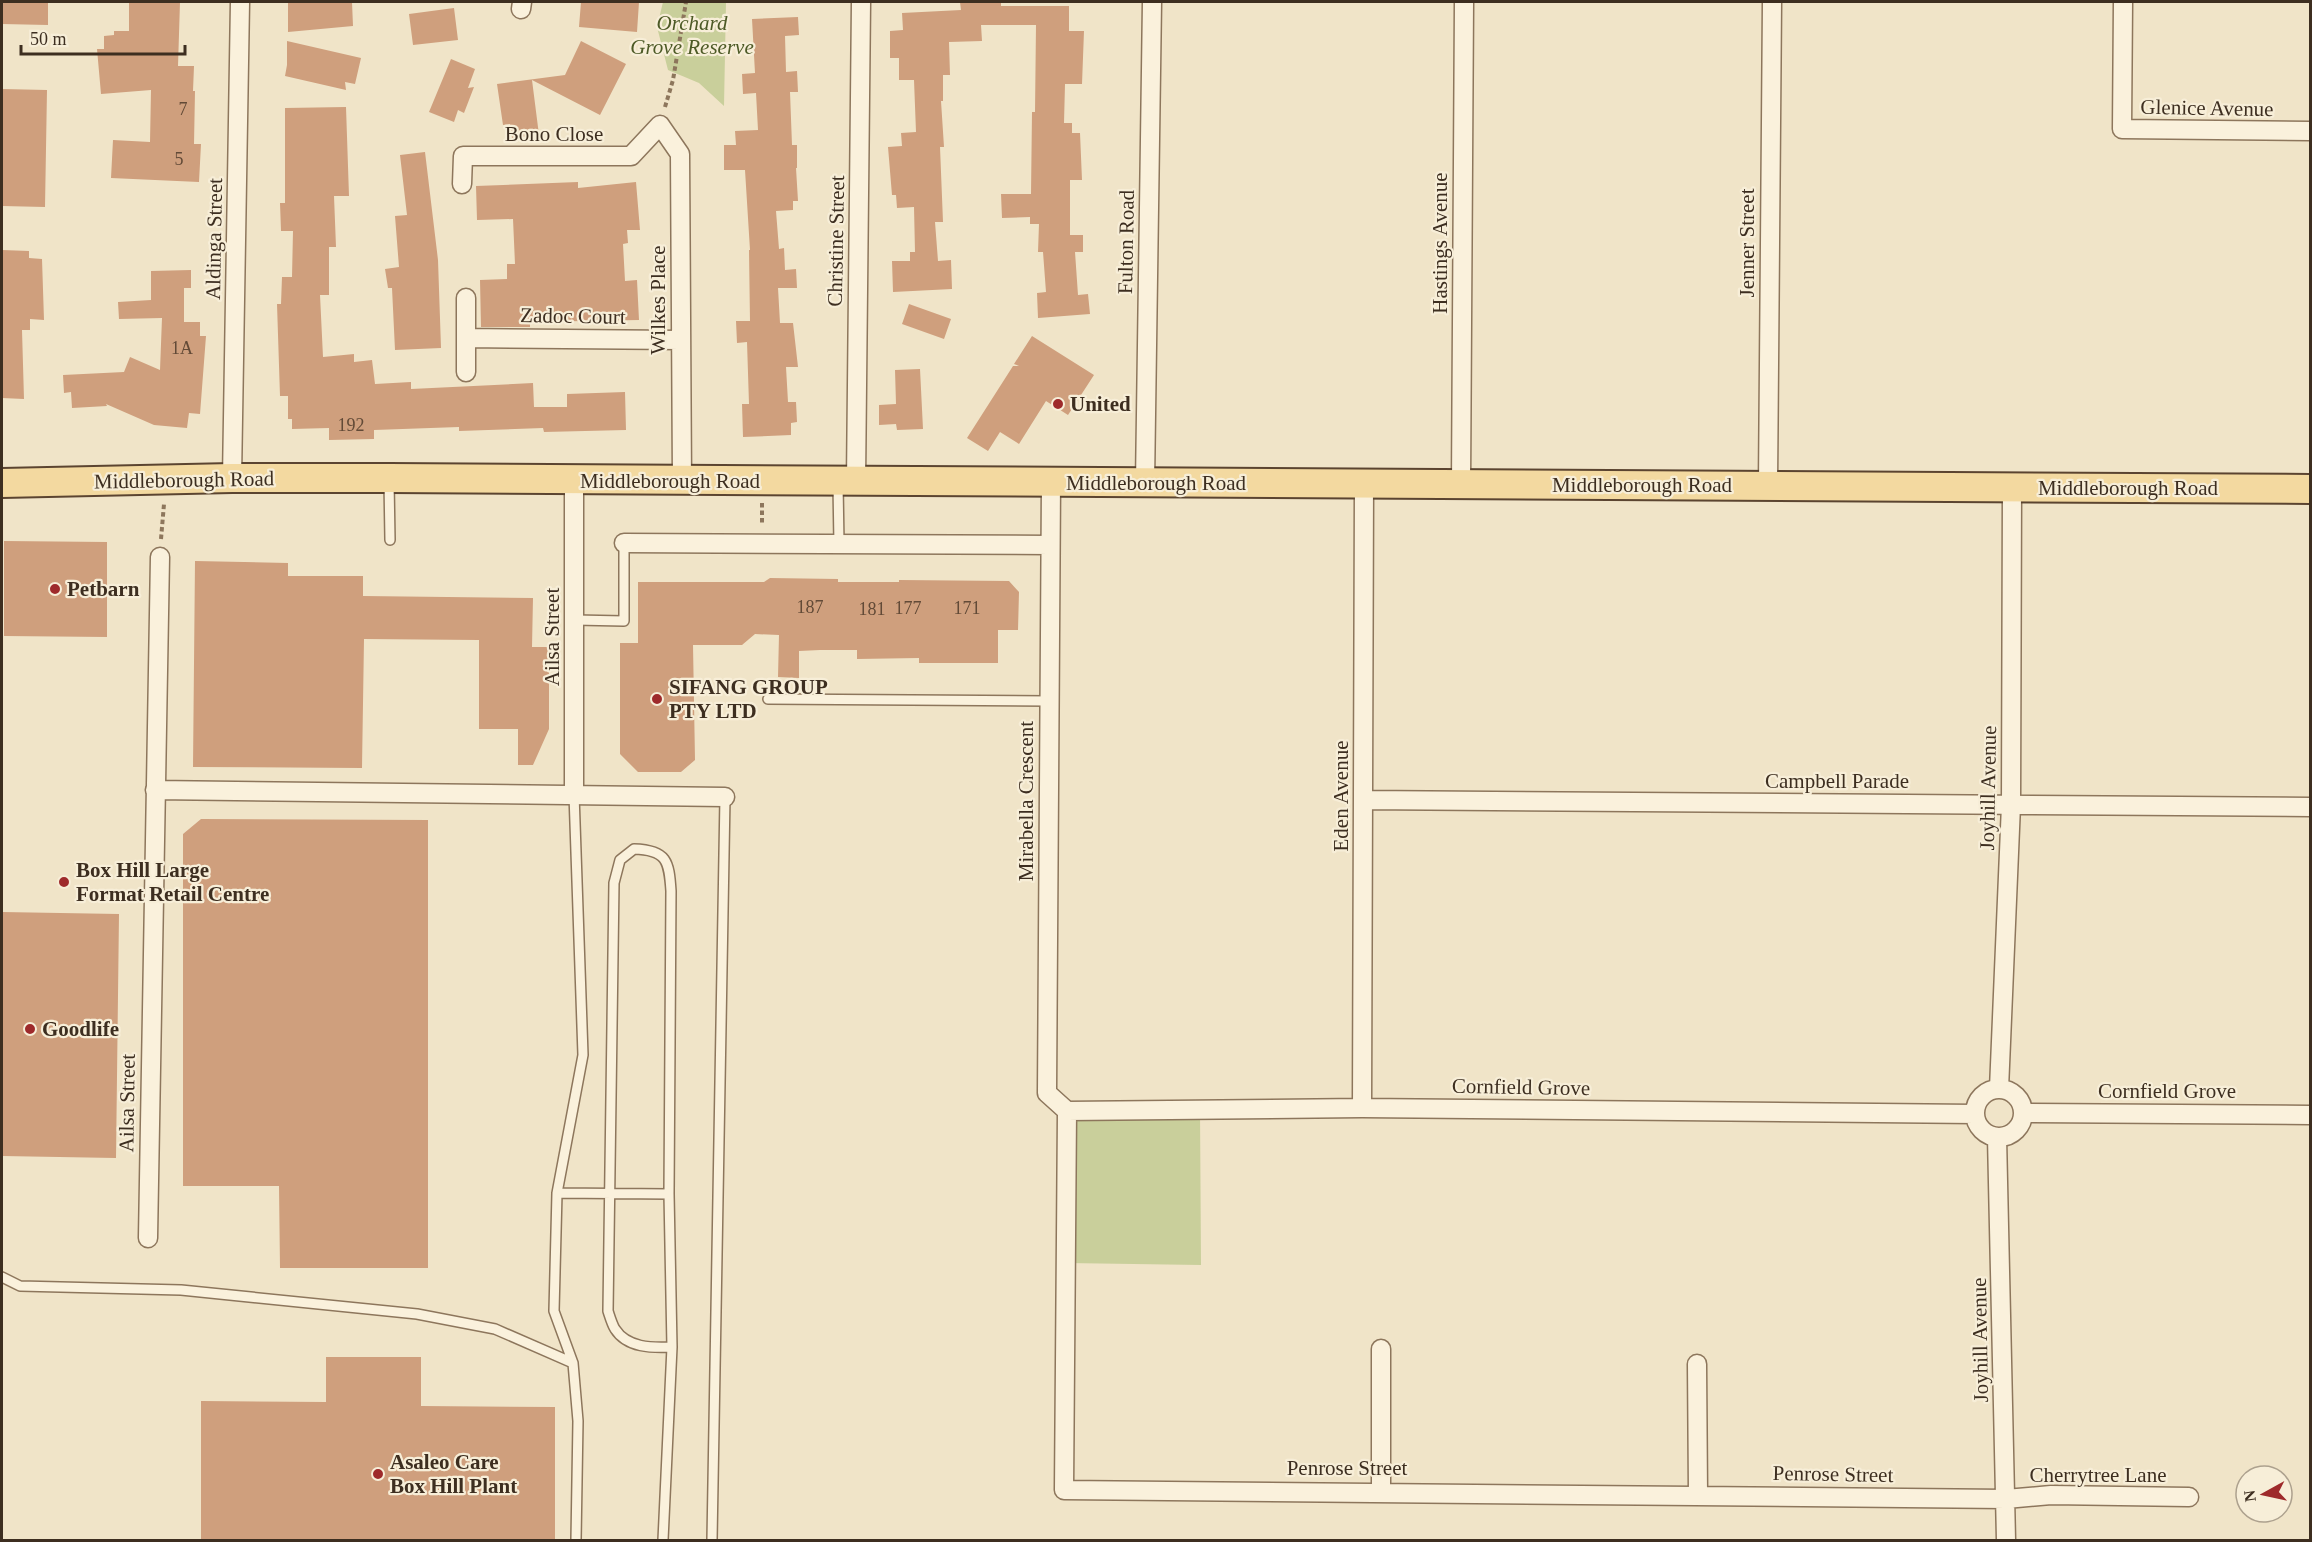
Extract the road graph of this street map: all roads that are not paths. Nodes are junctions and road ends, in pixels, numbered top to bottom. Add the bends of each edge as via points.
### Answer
1 (240, 2) edge
2 (861, 2) edge
3 (1152, 2) edge
4 (1464, 2) edge
5 (1772, 2) edge
6 (2123, 2) edge
7 (660, 125) joint
8 (2310, 131) edge
9 (462, 184) dead end
10 (466, 298) dead end
11 (466, 338) junction
12 (680, 340) junction
13 (466, 372) dead end
14 (232, 478) junction
15 (389, 478) junction
16 (574, 480) junction
17 (682, 481) junction
18 (847, 482) junction
19 (2, 483) edge
20 (1051, 483) junction
21 (1145, 483) junction
22 (1364, 484) junction
23 (1461, 484) junction
24 (1768, 486) junction
25 (2012, 487) junction
26 (2310, 489) edge
27 (390, 540) dead end
28 (624, 543) joint
29 (839, 544) junction
30 (1050, 545) junction
31 (160, 557) road end
32 (575, 620) junction
33 (768, 699) dead end
34 (1048, 701) junction
35 (155, 790) junction
36 (574, 794) junction
37 (725, 797) joint
38 (1363, 800) junction
39 (2011, 805) junction
40 (2310, 807) edge
41 (1999, 1089) junction
42 (1362, 1108) junction
43 (1067, 1111) junction
44 (2023, 1113) junction
45 (1975, 1114) junction
46 (2310, 1115) edge
47 (1997, 1137) junction
48 (557, 1193) junction
49 (610, 1194) junction
50 (669, 1194) junction
51 (148, 1238) dead end
52 (2, 1277) edge
53 (672, 1347) junction
54 (1381, 1349) dead end
55 (573, 1363) junction
56 (1697, 1364) dead end
57 (1381, 1491) junction
58 (1698, 1494) junction
59 (2189, 1497) dead end
60 (2006, 1499) junction
61 (576, 1540) edge
62 (663, 1540) edge
63 (712, 1540) edge
64 (2006, 1540) edge

1 - 14 street, Aldinga Street
2 - 18 street, Christine Street
3 - 21 street, Fulton Road
4 - 23 street, Hastings Avenue
5 - 24 street, Jenner Street
6 - 8 street, Glenice Avenue via 2122,129
7 - 9 street, Bono Close via 631,156 463,156
7 - 12 street, Wilkes Place via 680,154
10 - 11 street
11 - 12 street, Zadoc Court
11 - 13 street
12 - 17 street, Wilkes Place
14 - 15 main road, Middleborough Road
14 - 19 main road, Middleborough Road
15 - 16 main road, Middleborough Road
15 - 27 lane
16 - 17 main road, Middleborough Road
16 - 32 street, Ailsa Street
17 - 18 main road, Middleborough Road
18 - 20 main road, Middleborough Road
18 - 29 lane
20 - 21 main road, Middleborough Road
20 - 30 street, Mirabella Crescent
21 - 22 main road, Middleborough Road
22 - 23 main road, Middleborough Road
22 - 38 street, Eden Avenue
23 - 24 main road, Middleborough Road
24 - 25 main road, Middleborough Road
25 - 26 main road, Middleborough Road
25 - 39 street, Joyhill Avenue
28 - 29 street
28 - 32 lane via 624,621
29 - 30 street
30 - 34 street, Mirabella Crescent
31 - 35 street, Ailsa Street
32 - 36 street, Ailsa Street
33 - 34 lane
34 - 43 street, Mirabella Crescent via 1047,1094
35 - 36 street
35 - 51 street, Ailsa Street
36 - 37 street
36 - 48 lane via 583,1055
37 - 63 lane
38 - 39 street, Campbell Parade
38 - 42 street, Eden Avenue
39 - 40 street, Campbell Parade
39 - 41 street, Joyhill Avenue
41 - 44 street via 2018,1098
41 - 45 street via 1982,1097
42 - 43 street, Cornfield Grove
42 - 45 street, Cornfield Grove
43 - 57 street, Penrose Street via 1065,1490
44 - 46 street, Cornfield Grove
44 - 47 street via 2016,1131
45 - 47 street via 1986,1134
47 - 60 street, Joyhill Avenue
48 - 49 lane
48 - 55 lane via 554,1311
49 - 50 lane
49 - 50 lane via 614,883 620,860 634,849 664,856 670,872
49 - 53 lane via 608,1311 615,1330 646,1349
50 - 53 lane
52 - 55 lane via 20,1286 182,1290 417,1314 495,1329
53 - 62 lane
54 - 57 street
55 - 61 lane via 578,1421
56 - 58 street
57 - 58 street, Penrose Street
58 - 60 street, Penrose Street
59 - 60 street, Cherrytree Lane via 2051,1495
60 - 64 street, Joyhill Avenue

